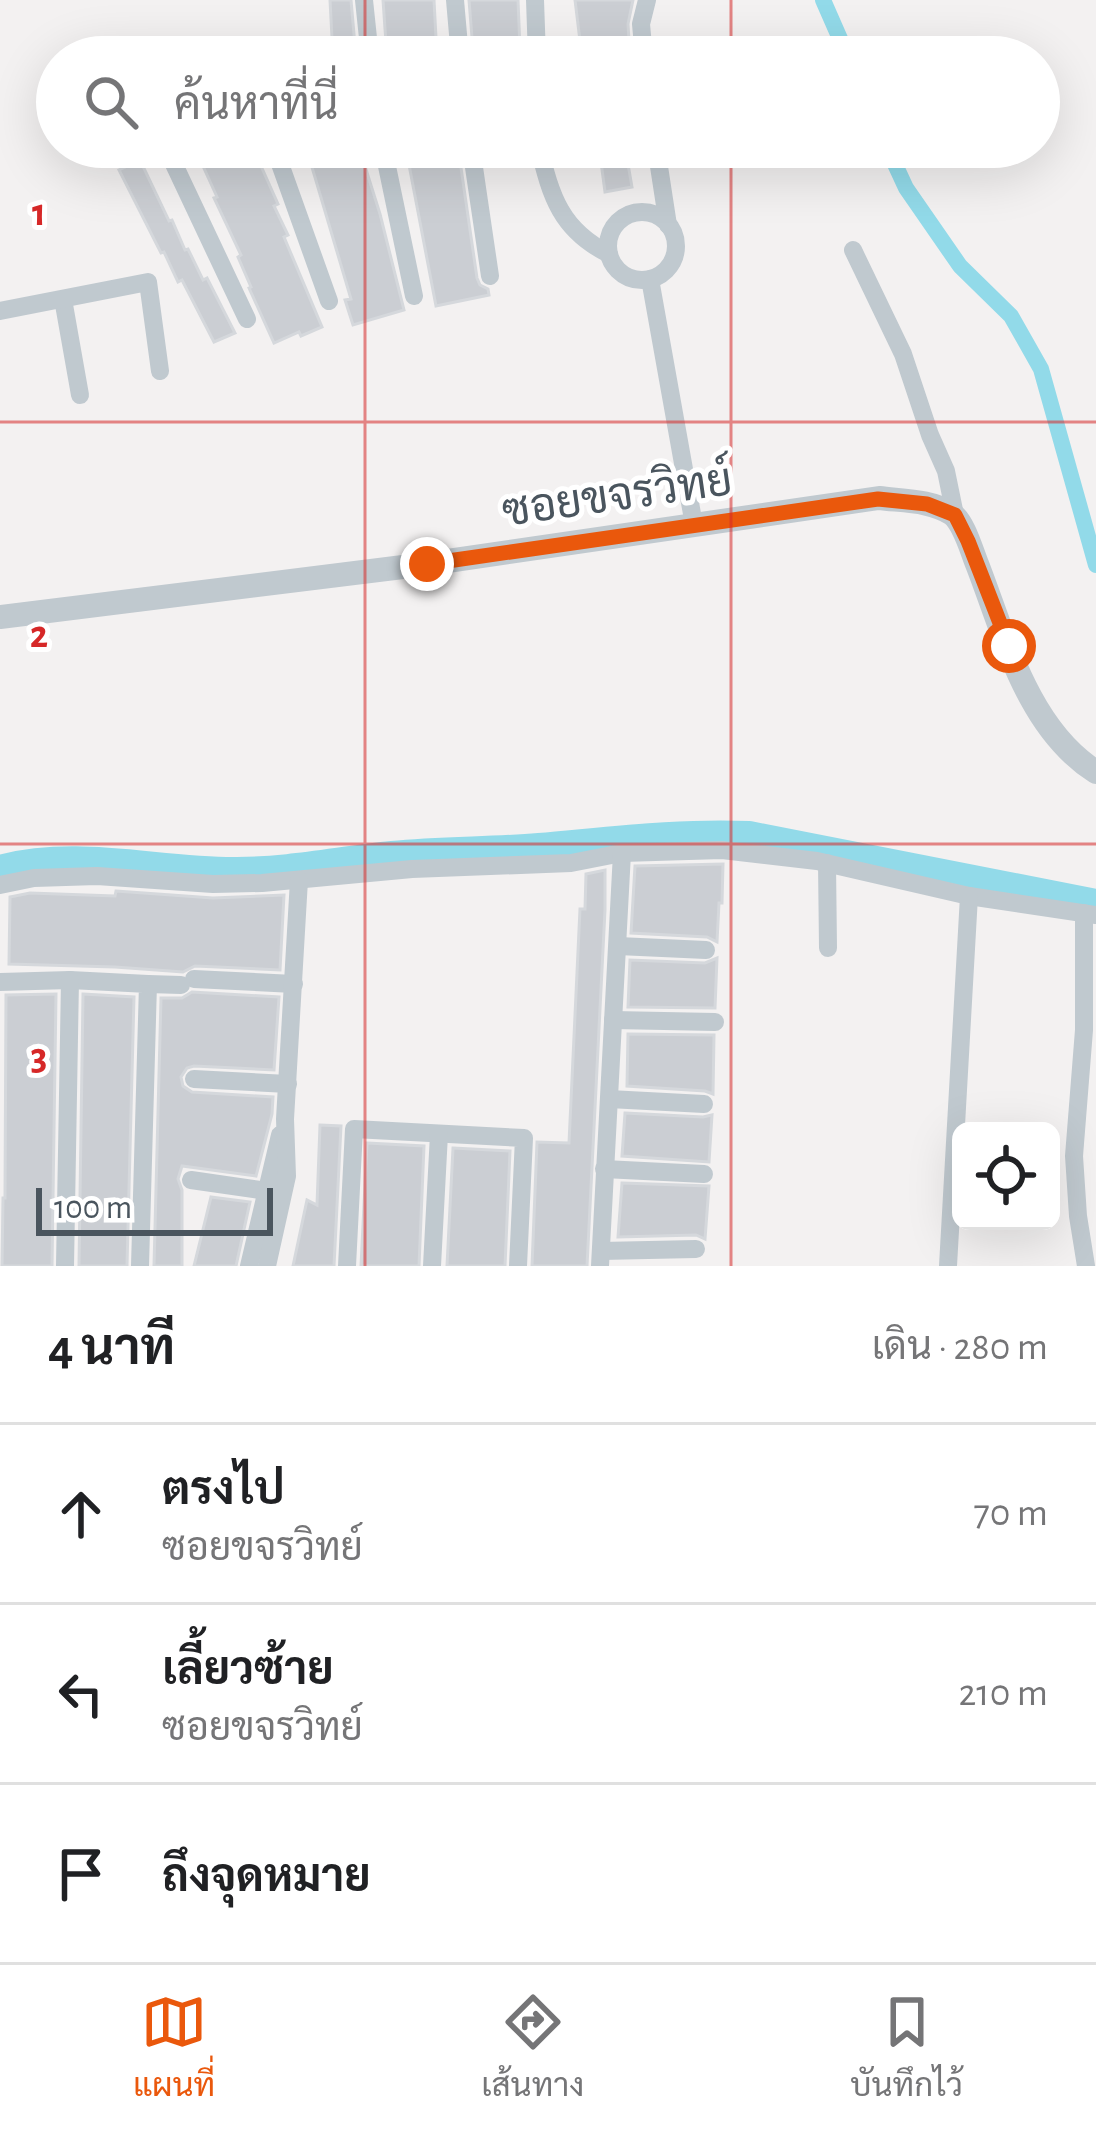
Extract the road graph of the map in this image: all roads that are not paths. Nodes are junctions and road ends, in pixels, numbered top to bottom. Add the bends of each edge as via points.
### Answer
1 (364, 0) edge
2 (454, 0) edge
3 (535, 0) edge
4 (647, 0) edge
5 (368, 36) edge
6 (458, 36) edge
7 (536, 36) edge
8 (642, 36) edge
9 (176, 168) edge
10 (281, 168) edge
11 (387, 168) edge
12 (474, 168) edge
13 (544, 168) edge
14 (659, 168) edge
15 (668, 225) junction
16 (853, 250) dead end
17 (609, 254) junction
18 (490, 276) dead end
19 (650, 279) junction
20 (414, 296) dead end
21 (63, 299) junction
22 (328, 301) dead end
23 (0, 311) edge
24 (247, 319) dead end
25 (160, 370) dead end
26 (80, 395) dead end
27 (955, 515) junction
28 (694, 525) junction
29 (0, 616) edge
30 (1093, 771) edge
31 (622, 853) junction
32 (827, 863) junction
33 (299, 880) junction
34 (0, 885) edge
35 (969, 896) junction
36 (1090, 914) edge
37 (618, 946) junction
38 (828, 948) dead end
39 (706, 950) dead end
40 (70, 980) junction
41 (0, 982) edge
42 (148, 984) junction
43 (294, 984) junction
44 (613, 1021) junction
45 (715, 1022) dead end
46 (194, 1079) dead end
47 (288, 1084) junction
48 (609, 1099) junction
49 (704, 1104) dead end
50 (285, 1119) junction
51 (439, 1135) junction
52 (604, 1169) junction
53 (704, 1174) dead end
54 (191, 1180) dead end
55 (266, 1191) junction
56 (696, 1249) dead end
57 (600, 1258) edge
58 (64, 1266) edge
59 (140, 1266) edge
60 (248, 1266) edge
61 (267, 1266) edge
62 (347, 1266) edge
63 (433, 1266) edge
64 (518, 1266) edge
65 (948, 1266) edge
66 (1087, 1266) edge

1 - 5 street
2 - 6 street
3 - 7 street
4 - 8 street
9 - 24 street
10 - 22 street
11 - 20 street
12 - 18 street
13 - 17 street via 566,221
14 - 15 street
15 - 17 street via 649,213 626,216 610,233
15 - 19 street via 674,258
16 - 27 street via 903,354
17 - 19 street via 620,272
19 - 28 street
21 - 23 street
21 - 25 street via 148,282
21 - 26 street
27 - 28 street, ซอยขจรวิทย์ via 878,499
27 - 30 street via 1028,696
28 - 29 street, ซอยขจรวิทย์
31 - 32 street via 722,850
31 - 33 street
31 - 37 street
32 - 35 street
32 - 38 street
33 - 34 street via 98,876
33 - 43 street
35 - 36 street
35 - 65 street
36 - 66 street via 1074,1156
37 - 39 street
37 - 44 street
40 - 41 street
40 - 42 street
40 - 58 street
42 - 43 street
42 - 59 street
43 - 47 street
44 - 45 street
44 - 48 street
46 - 47 street
47 - 50 street
48 - 49 street
48 - 52 street
50 - 55 street
50 - 61 street via 287,1176
51 - 62 street via 354,1129
51 - 63 street
51 - 64 street via 524,1138
52 - 53 street
52 - 57 street
54 - 55 street
55 - 60 street
56 - 57 street

